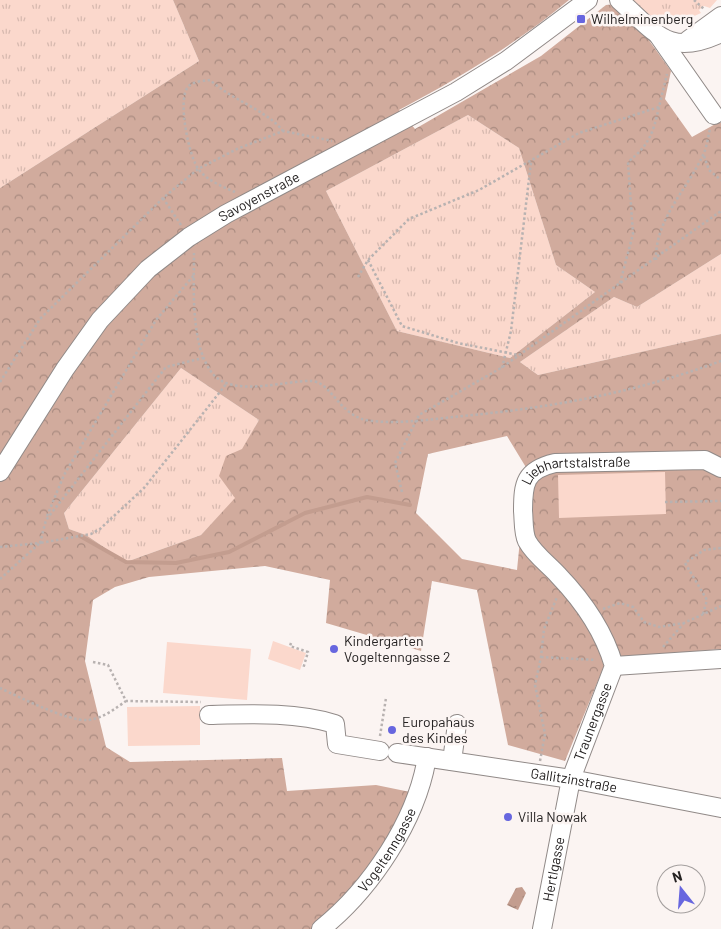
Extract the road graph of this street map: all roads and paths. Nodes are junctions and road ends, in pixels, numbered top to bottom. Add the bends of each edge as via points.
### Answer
1 (588, 0) edge
2 (619, 0) edge
3 (721, 16) edge
4 (721, 33) edge
5 (676, 50) junction
6 (659, 107) junction
7 (714, 116) joint
8 (283, 131) junction
9 (337, 142) dead end
10 (703, 155) junction
11 (531, 162) junction
12 (198, 169) junction
13 (721, 180) edge
14 (241, 195) dead end
15 (163, 198) junction
16 (721, 211) edge
17 (189, 237) junction
18 (368, 260) junction
19 (656, 260) junction
20 (194, 275) junction
21 (358, 277) dead end
22 (620, 284) junction
23 (506, 354) junction
24 (520, 356) junction
25 (203, 358) junction
26 (721, 361) edge
27 (501, 368) junction
28 (0, 382) edge
29 (227, 384) junction
30 (416, 420) junction
31 (721, 468) edge
32 (0, 472) edge
33 (402, 492) dead end
34 (721, 501) edge
35 (665, 502) dead end
36 (46, 520) junction
37 (40, 543) junction
38 (0, 546) edge
39 (721, 548) edge
40 (0, 579) edge
41 (566, 584) junction
42 (721, 606) edge
43 (590, 614) junction
44 (702, 614) junction
45 (684, 623) junction
46 (291, 643) dead end
47 (541, 657) junction
48 (721, 660) edge
49 (93, 662) dead end
50 (650, 664) junction
51 (614, 666) junction
52 (303, 668) dead end
53 (0, 688) edge
54 (386, 698) dead end
55 (126, 701) junction
56 (209, 714) joint
57 (457, 724) dead end
58 (385, 751) junction
59 (427, 757) junction
60 (452, 761) junction
61 (538, 775) junction
62 (571, 779) junction
63 (721, 808) edge
64 (321, 929) edge
65 (542, 929) edge

1 - 17 street, Savoyenstraße via 506,61 456,92 226,214
2 - 5 street
3 - 5 street
4 - 5 street
5 - 6 path
5 - 7 street
6 - 11 path via 579,133
6 - 22 path via 644,149 628,162 633,234
7 - 10 path
8 - 9 path
8 - 12 path
8 - 12 path via 274,120 238,101 210,80 199,81 188,87 183,99 186,132
10 - 13 path via 709,170
10 - 19 path via 676,197 662,227
11 - 18 path via 479,190 409,219
11 - 23 path
12 - 14 path via 211,180
12 - 15 path
15 - 17 path
15 - 28 path via 40,318
16 - 19 path
17 - 20 path via 194,252
17 - 32 street, Savoyenstraße via 148,270 100,320
18 - 21 path
18 - 23 path via 402,326
19 - 22 path
20 - 25 path via 196,322
20 - 36 path via 156,320 64,476
22 - 24 path
23 - 24 path
23 - 27 path
24 - 27 path
25 - 29 path via 213,375
25 - 36 path via 166,367
26 - 30 path via 599,398 528,410
27 - 30 path via 419,415
29 - 30 path via 263,386 313,381 324,386 344,410 358,420
29 - 37 path via 144,488 100,529 91,534
30 - 33 path via 395,464
31 - 41 street, Liebhartstalstraße via 705,460 555,463 536,470 524,488 525,534 530,545
34 - 35 path
36 - 37 path
37 - 38 path
37 - 40 path
39 - 44 path via 704,550 685,563 707,600
41 - 43 street, Liebhartstalstraße
41 - 47 path via 560,590 544,629
42 - 44 path
43 - 45 path via 620,602 633,608 644,622 659,627
43 - 51 street, Liebhartstalstraße
44 - 45 path
45 - 50 path
46 - 52 path via 290,646 308,652
47 - 51 path via 593,659
47 - 61 path via 534,692 545,734
48 - 50 street
49 - 55 path via 108,665
50 - 51 street
51 - 62 street, Traunergasse
53 - 55 path via 50,711 88,720 112,711
54 - 58 path
55 - 56 path via 203,702
56 - 58 street, Gallitzinstraße via 317,719 335,724 337,744
57 - 60 street
58 - 59 street, Gallitzinstraße
59 - 60 street, Gallitzinstraße
59 - 64 street, Vogeltenngasse via 422,786 406,824 357,893
60 - 61 street, Gallitzinstraße
61 - 62 street, Gallitzinstraße
62 - 63 street, Gallitzinstraße
62 - 65 street, Hertlgasse

